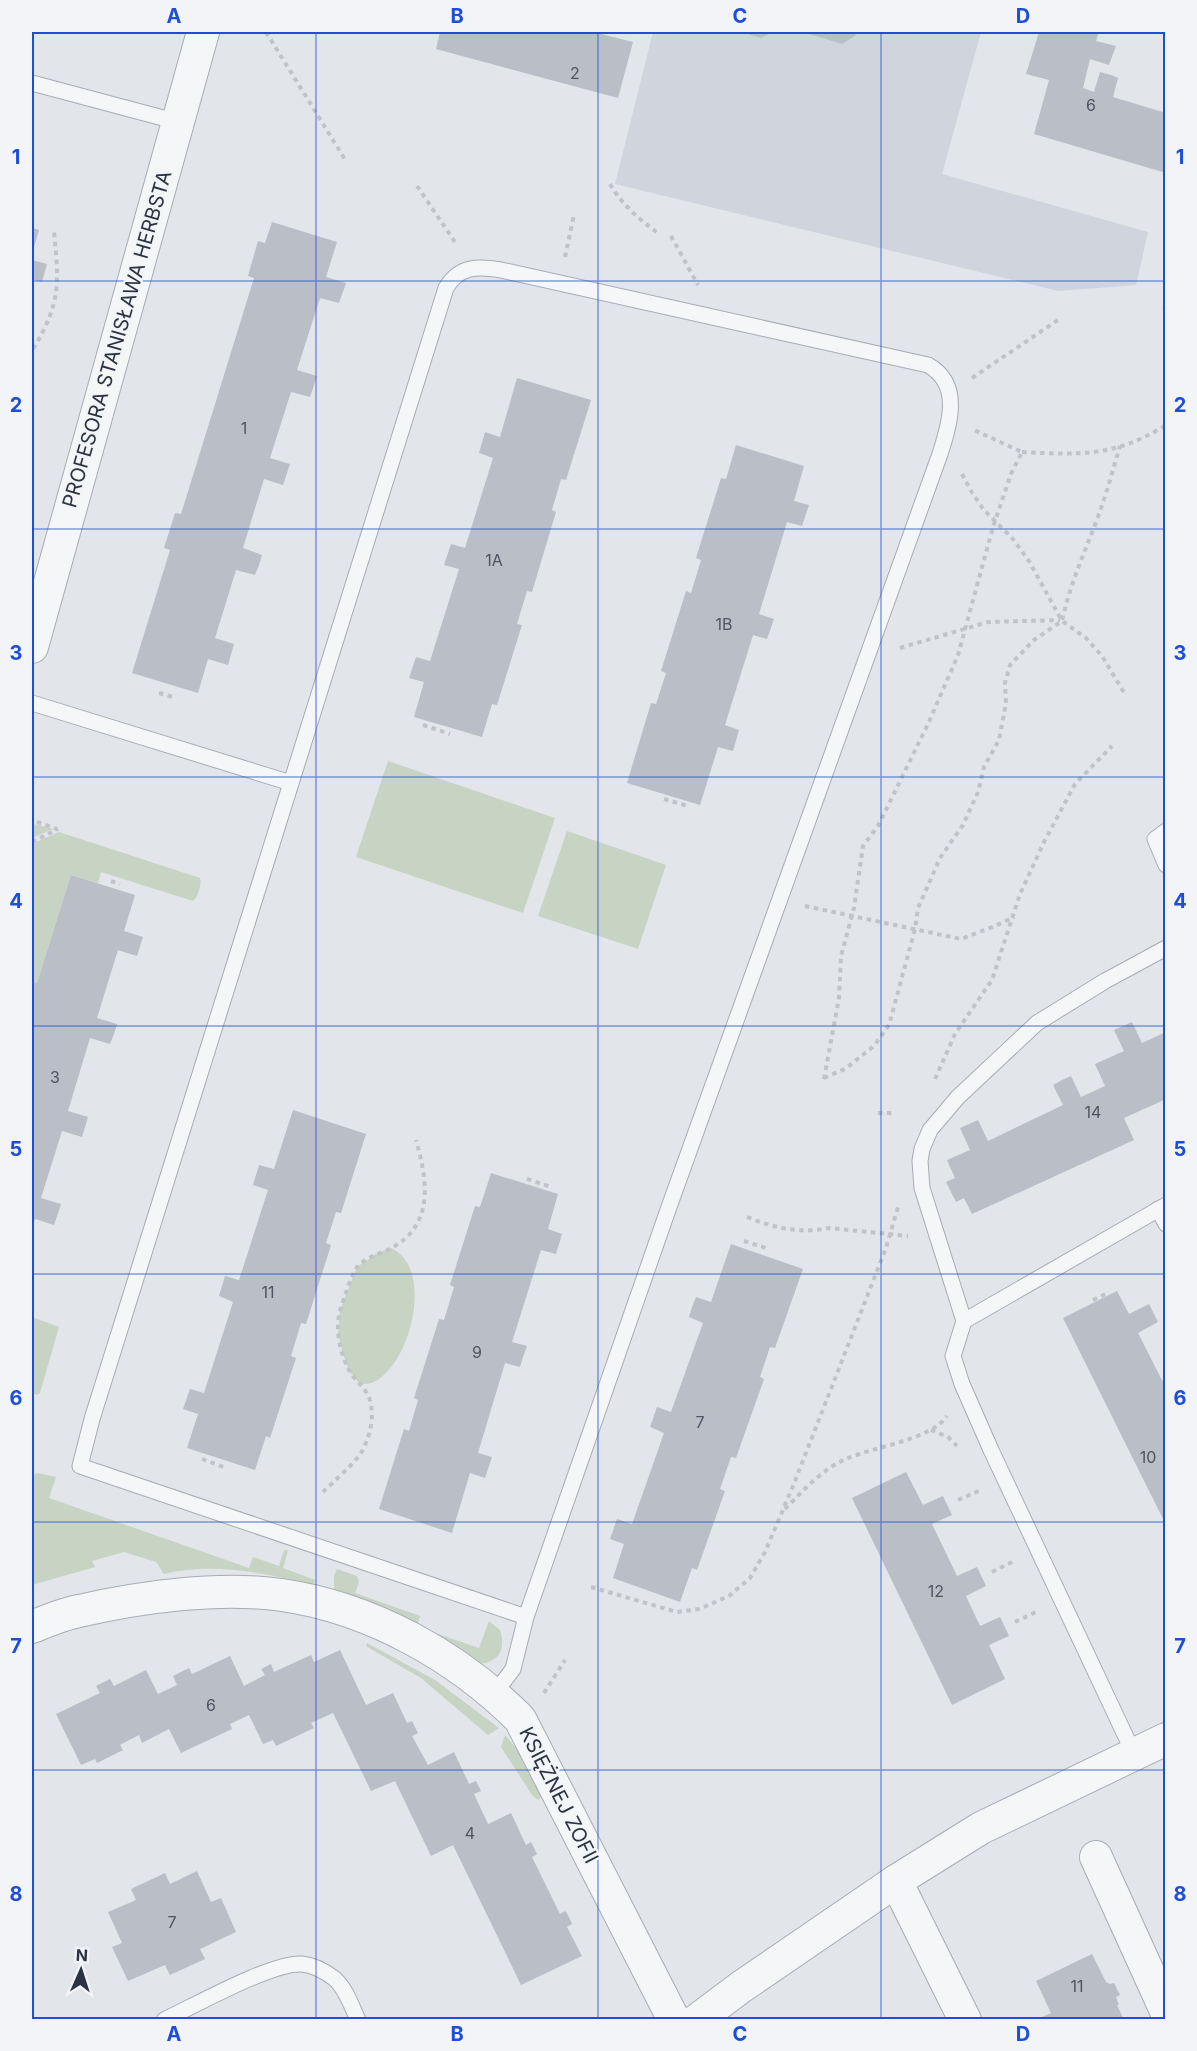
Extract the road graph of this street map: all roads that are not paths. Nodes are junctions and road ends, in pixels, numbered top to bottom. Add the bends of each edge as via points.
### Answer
1 (203, 32) edge
2 (32, 83) edge
3 (178, 122) junction
4 (32, 647) edge
5 (32, 703) edge
6 (291, 783) junction
7 (1166, 831) edge
8 (1166, 865) edge
9 (1166, 948) edge
10 (1162, 1207) edge
11 (1166, 1224) edge
12 (964, 1322) junction
13 (526, 1617) junction
14 (32, 1627) edge
15 (494, 1694) junction
16 (1166, 1740) edge
17 (1134, 1754) junction
18 (1096, 1857) dead end
19 (896, 1881) junction
20 (1166, 2011) edge
21 (164, 2019) edge
22 (358, 2019) edge
23 (674, 2019) edge
24 (697, 2019) edge
25 (965, 2019) edge

1 - 3 street, PROFESORA STANISŁAWA HERBSTA
2 - 3 lane
3 - 4 street, PROFESORA STANISŁAWA HERBSTA
5 - 6 lane
6 - 13 lane via 80,1466
6 - 13 lane via 446,288 456,273 476,268 501,270 921,363 944,377 949,415 940,454
7 - 8 lane via 1155,839
9 - 12 lane via 1037,1023 958,1097 930,1130 920,1161 922,1188
10 - 11 lane
10 - 12 lane
12 - 17 lane via 953,1356 962,1384
13 - 15 lane via 513,1669
14 - 15 street, KSIĘŻNEJ ZOFII via 77,1611 160,1596 234,1592 281,1595 330,1605 390,1628
15 - 23 street, KSIĘŻNEJ ZOFII via 520,1719
16 - 17 street
17 - 19 street via 981,1828
18 - 20 street
19 - 24 street
19 - 25 street
21 - 22 lane via 259,1975 304,1964 336,1980

